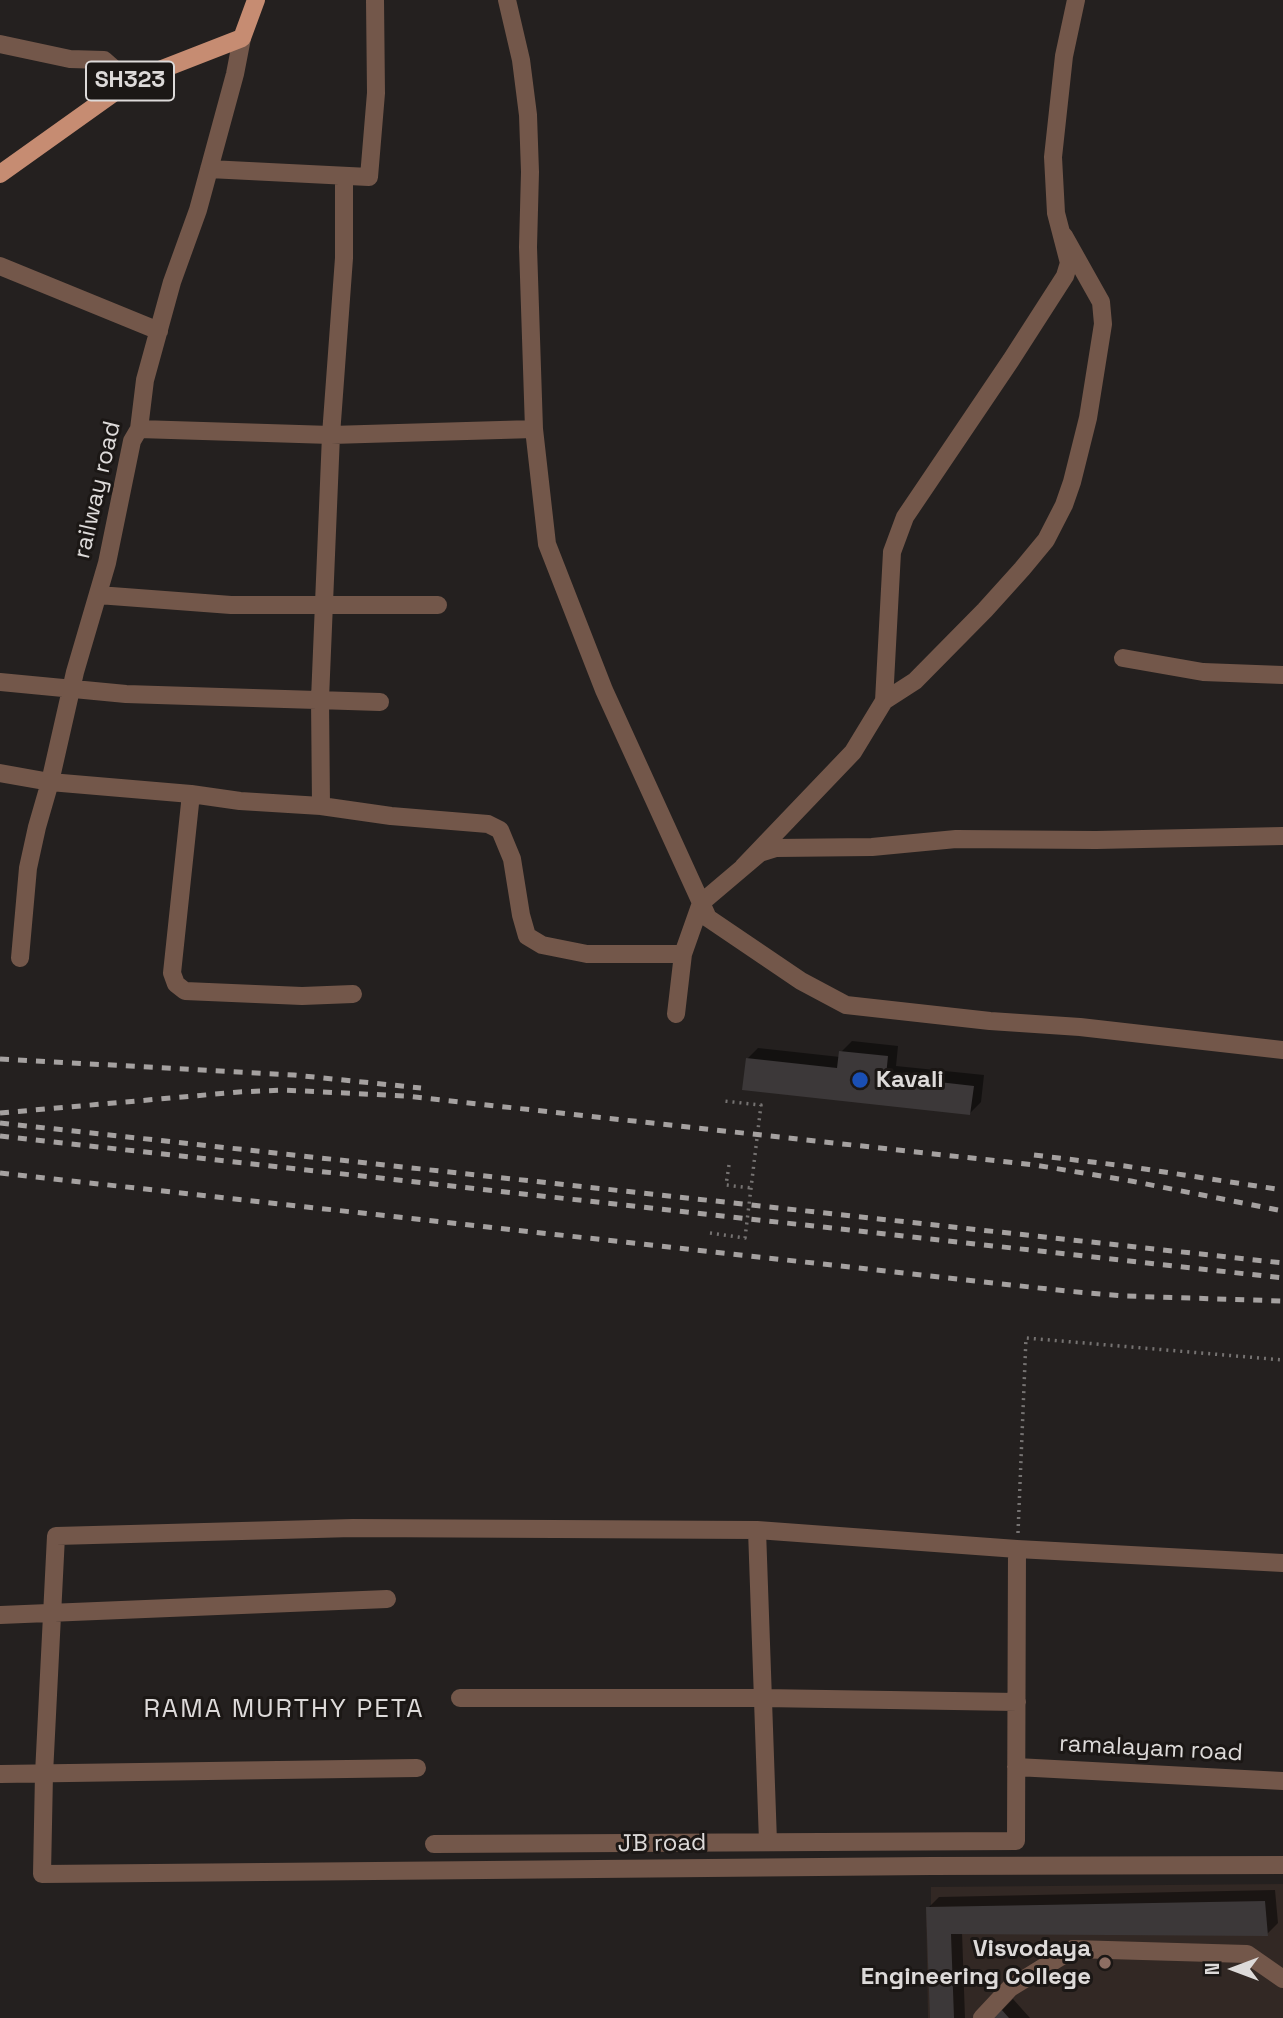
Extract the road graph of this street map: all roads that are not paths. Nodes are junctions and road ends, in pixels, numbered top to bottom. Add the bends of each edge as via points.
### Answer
1 (256, 0) edge
2 (375, 0) edge
3 (507, 0) edge
4 (1076, 0) edge
5 (242, 38) junction
6 (0, 44) edge
7 (129, 82) junction
8 (209, 169) junction
9 (0, 174) edge
10 (344, 176) junction
11 (1063, 236) junction
12 (0, 266) edge
13 (159, 331) junction
14 (139, 429) junction
15 (534, 429) junction
16 (331, 435) junction
17 (98, 595) junction
18 (438, 605) dead end
19 (325, 606) junction
20 (1122, 659) dead end
21 (1283, 675) edge
22 (0, 682) edge
23 (71, 690) junction
24 (320, 699) junction
25 (884, 701) junction
26 (380, 702) dead end
27 (0, 773) edge
28 (51, 782) junction
29 (191, 794) junction
30 (321, 806) junction
31 (1283, 836) edge
32 (743, 867) junction
33 (701, 903) junction
34 (683, 954) junction
35 (20, 958) dead end
36 (353, 994) dead end
37 (676, 1014) dead end
38 (1283, 1050) edge
39 (757, 1530) junction
40 (1017, 1549) junction
41 (1283, 1563) edge
42 (387, 1599) dead end
43 (52, 1614) junction
44 (0, 1615) edge
45 (460, 1698) dead end
46 (763, 1698) junction
47 (1017, 1702) junction
48 (1016, 1767) junction
49 (417, 1768) dead end
50 (0, 1774) edge
51 (44, 1774) junction
52 (1283, 1781) edge
53 (768, 1842) junction
54 (434, 1844) dead end
55 (1283, 1865) edge
56 (1283, 1979) edge
57 (982, 2018) edge

1 - 5 main road
2 - 10 street via 376,93 369,177
3 - 15 street via 528,115
4 - 11 street via 1064,56 1053,157 1056,213
5 - 7 main road, SH323
5 - 8 street, railway road
6 - 7 street via 70,59 104,60
7 - 9 main road, SH323
8 - 10 street
8 - 13 street, railway road
10 - 16 street via 344,258
11 - 25 street via 1069,263 1065,276 905,517 892,552
11 - 25 street via 1101,303 1103,324 1088,418 1064,505 1046,540 985,610 915,681
12 - 13 street
13 - 14 street, railway road via 145,380
14 - 16 street
14 - 17 street, railway road via 132,441
15 - 16 street
15 - 33 street via 547,544 604,690
16 - 19 street
17 - 19 street via 232,605
17 - 23 street, railway road
18 - 19 street
19 - 24 street
20 - 21 street via 1203,671
22 - 23 street
23 - 24 street
23 - 28 street, railway road
24 - 26 street
24 - 30 street
25 - 32 street via 853,752
27 - 28 street
28 - 29 street
28 - 35 street, railway road via 27,868
29 - 30 street
29 - 36 street via 172,973 176,984 185,991
30 - 34 street via 488,824 500,830 512,859 527,936 542,946 587,954
31 - 32 street via 956,839 872,848 776,848 760,853
32 - 33 street
33 - 34 street
33 - 38 street via 708,918 846,1005
34 - 37 street
39 - 40 street
39 - 43 street via 353,1528 56,1536
39 - 46 street
40 - 41 street
40 - 47 street
42 - 43 street
43 - 44 street
43 - 51 street
45 - 46 street
46 - 47 street
46 - 53 street
47 - 48 street
48 - 52 street, ramalayam road
48 - 53 street via 1016,1841
49 - 51 street
50 - 51 street
51 - 55 street, JB road via 42,1874
53 - 54 street
56 - 57 street via 1247,1954 1073,1949 1010,1989

